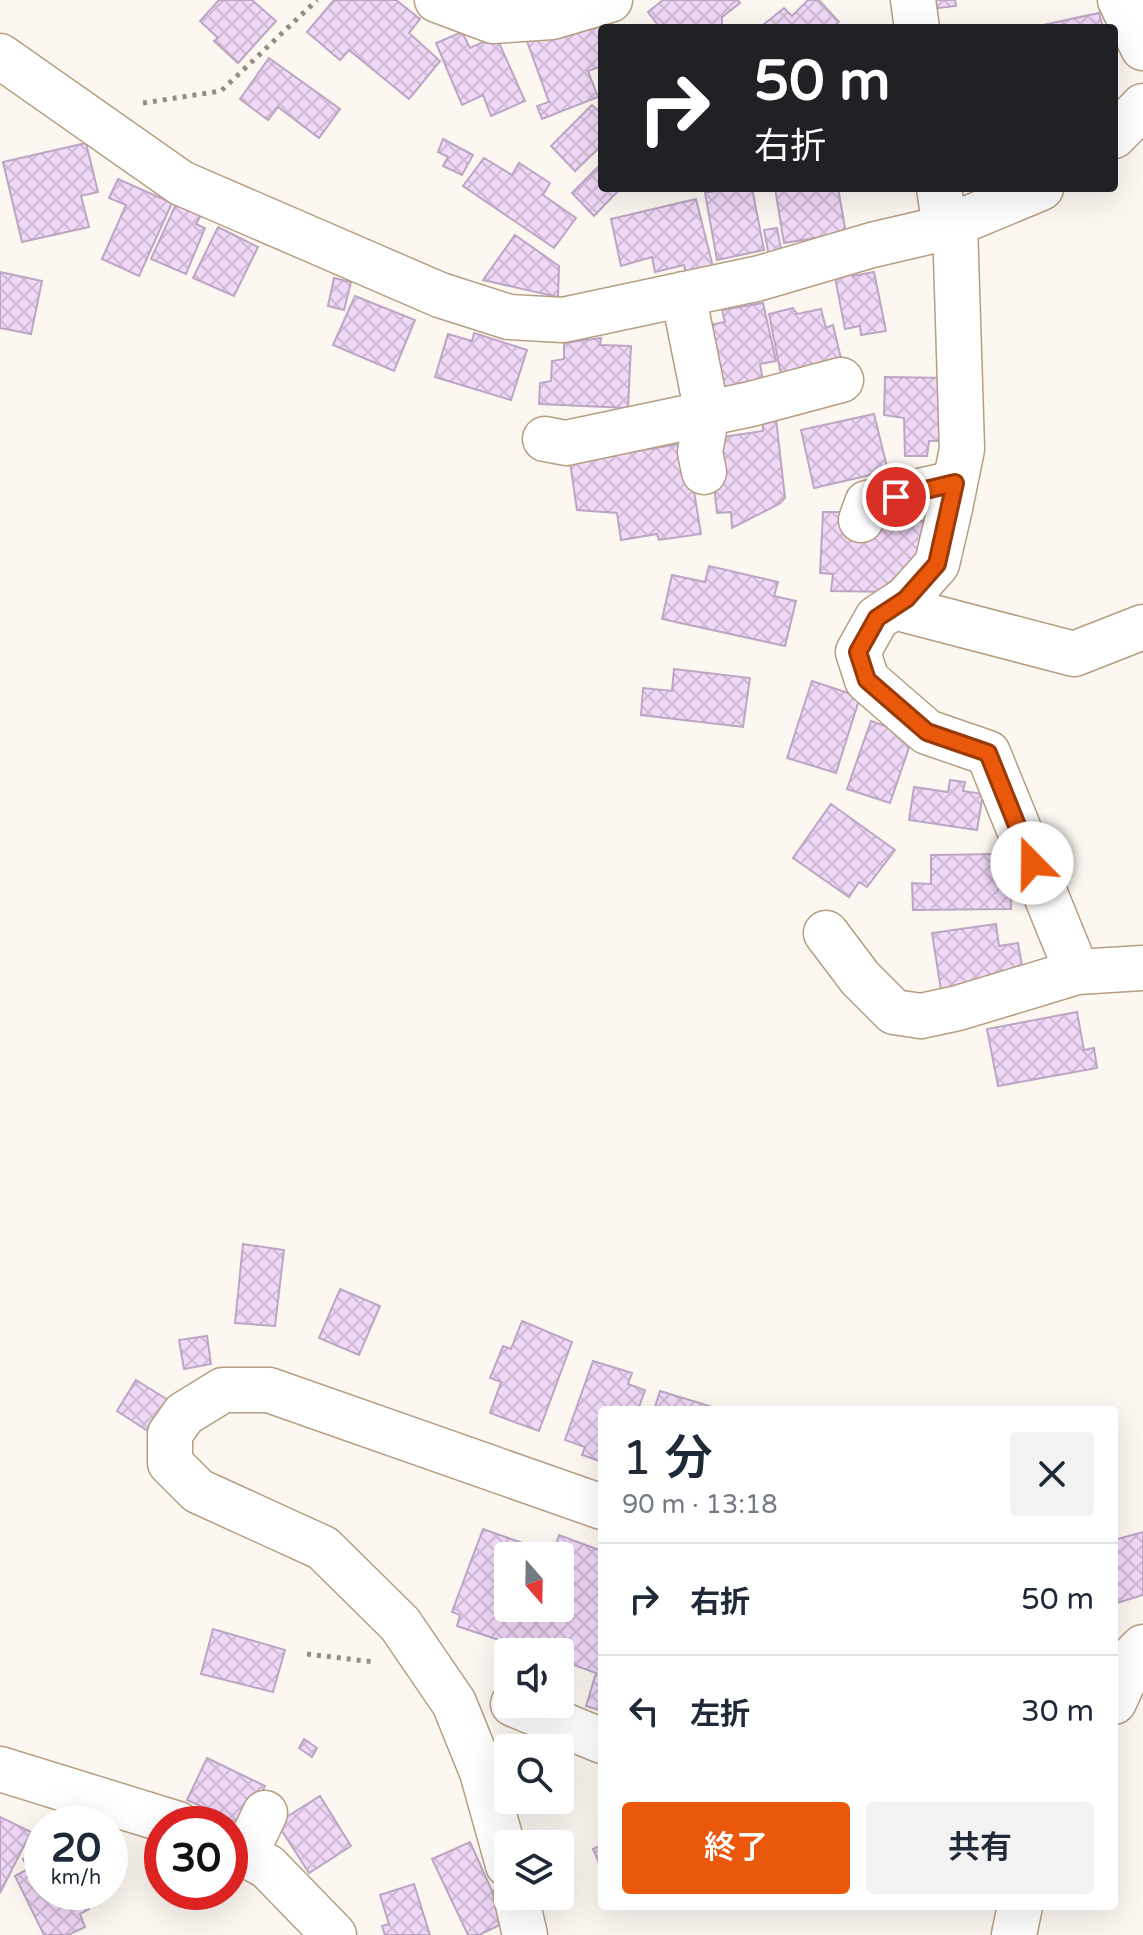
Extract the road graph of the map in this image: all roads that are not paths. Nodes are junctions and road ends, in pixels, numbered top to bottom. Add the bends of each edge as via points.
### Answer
1 (437, 0) edge
2 (610, 0) edge
3 (913, 0) edge
4 (1120, 0) edge
5 (916, 24) edge
6 (1143, 48) edge
7 (0, 56) edge
8 (1143, 106) edge
9 (1118, 132) edge
10 (1026, 192) edge
11 (947, 213) edge
12 (683, 294) junction
13 (841, 380) dead end
14 (707, 413) junction
15 (545, 439) dead end
16 (704, 472) dead end
17 (955, 483) junction
18 (861, 520) dead end
19 (894, 607) junction
20 (1143, 627) edge
21 (826, 933) dead end
22 (1143, 968) edge
23 (1077, 972) junction
24 (598, 1506) edge
25 (1131, 1648) edge
26 (430, 1668) junction
27 (1118, 1689) edge
28 (494, 1696) edge
29 (546, 1718) edge
30 (598, 1739) edge
31 (0, 1769) edge
32 (144, 1813) edge
33 (265, 1813) dead end
34 (498, 1830) edge
35 (248, 1836) edge
36 (248, 1856) edge
37 (519, 1910) edge
38 (1019, 1910) edge
39 (334, 1935) edge
40 (525, 1935) edge
41 (1014, 1935) edge

1 - 2 street via 493,21 552,17
3 - 5 street
4 - 6 street
7 - 12 street via 181,183 440,295 509,317 563,320
8 - 9 street
10 - 11 street
11 - 12 street via 872,245
11 - 17 street via 962,449
12 - 14 street
13 - 14 street
14 - 15 street via 566,443
14 - 16 street via 700,452
17 - 18 street via 867,503
17 - 19 street via 937,564
19 - 20 street via 1074,654
19 - 23 street via 877,618 858,652 867,680 927,732 988,753
21 - 23 street via 894,1012 921,1016 958,1008
22 - 23 street
24 - 26 street via 269,1390 223,1390 184,1414 170,1434 170,1463 198,1491 323,1548 400,1624
25 - 27 street
26 - 28 street
26 - 34 street via 454,1703
29 - 30 street
31 - 32 street
33 - 35 street
36 - 39 street via 268,1867
37 - 40 street
38 - 41 street

